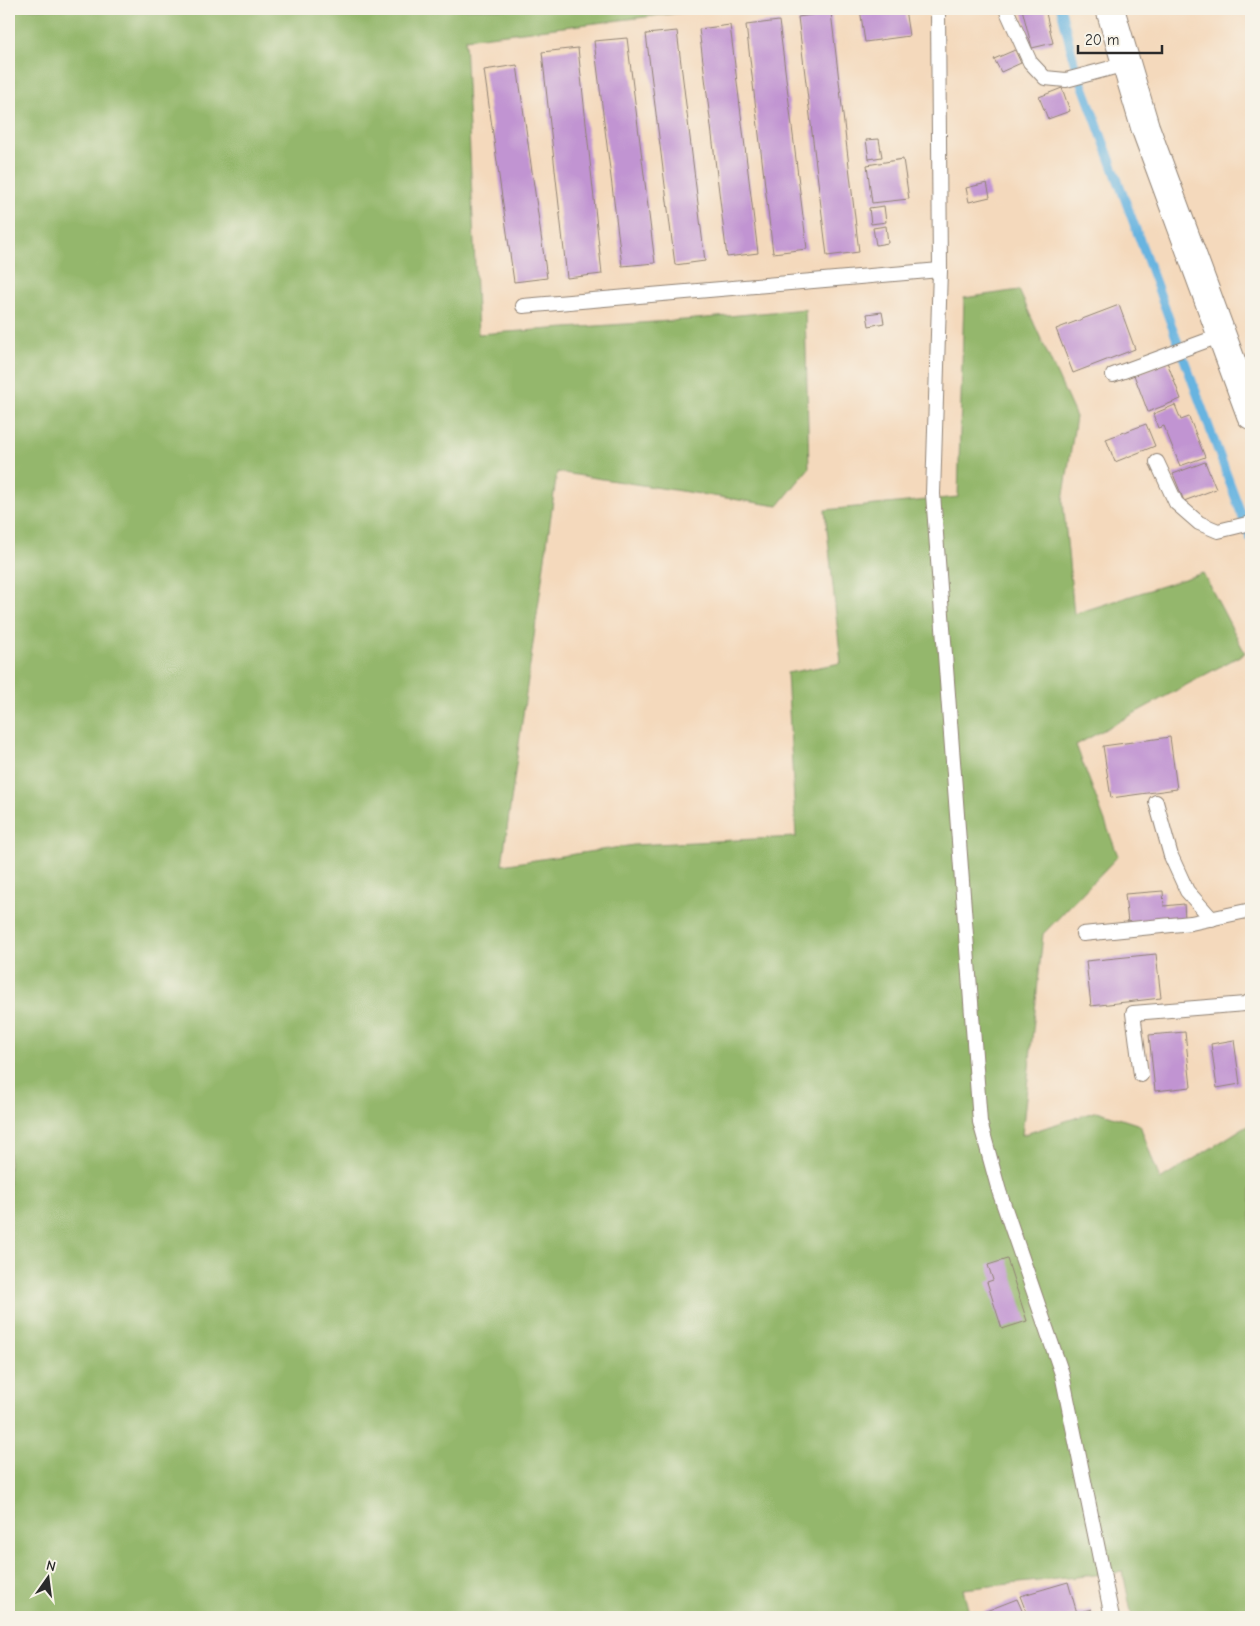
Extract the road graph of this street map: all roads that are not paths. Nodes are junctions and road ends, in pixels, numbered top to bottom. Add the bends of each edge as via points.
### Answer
1 (938, 9) edge
2 (1006, 9) edge
3 (1110, 9) edge
4 (1126, 64) junction
5 (940, 270) junction
6 (523, 306) dead end
7 (1222, 335) junction
8 (1113, 375) dead end
9 (1251, 415) edge
10 (1156, 462) dead end
11 (1251, 523) edge
12 (1156, 802) dead end
13 (1251, 910) edge
14 (1212, 919) junction
15 (1082, 934) dead end
16 (1251, 1001) edge
17 (1141, 1075) dead end
18 (1112, 1617) edge

1 - 5 lane
2 - 4 lane via 1030,62 1045,78 1066,80
3 - 4 street
4 - 7 street via 1145,127
5 - 6 lane
5 - 18 lane via 933,494 980,1122 999,1191 1062,1374
7 - 8 lane
7 - 9 street
10 - 11 lane via 1176,503 1199,523 1218,531
12 - 14 lane via 1171,856 1187,891
13 - 14 lane
14 - 15 lane via 1191,924
16 - 17 lane via 1133,1013

